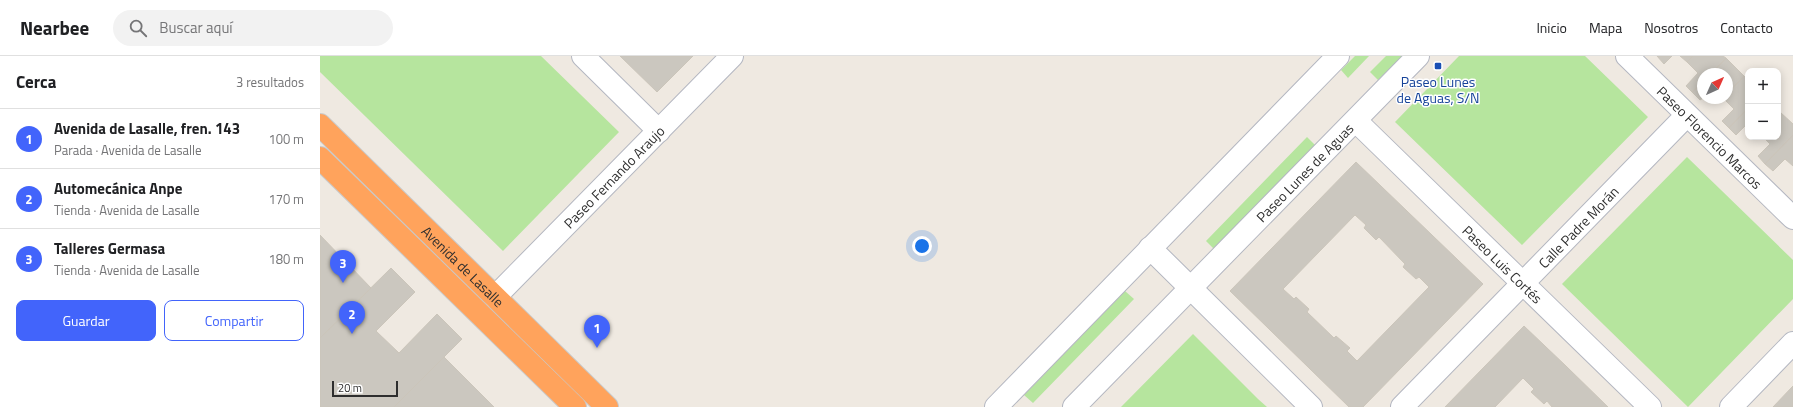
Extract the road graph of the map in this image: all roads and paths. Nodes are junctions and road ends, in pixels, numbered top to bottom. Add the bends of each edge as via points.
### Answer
1 (583, 56) edge
2 (732, 56) edge
3 (1338, 56) edge
4 (1418, 56) edge
5 (1627, 56) edge
6 (1688, 115) junction
7 (1356, 121) junction
8 (320, 125) edge
9 (659, 131) junction
10 (320, 158) edge
11 (1793, 218) edge
12 (1150, 248) junction
13 (1523, 283) junction
14 (1190, 289) junction
15 (495, 297) junction
16 (1793, 344) edge
17 (575, 407) edge
18 (607, 407) edge
19 (996, 407) edge
20 (1074, 407) edge
21 (1311, 407) edge
22 (1402, 407) edge
23 (1650, 407) edge
24 (1731, 407) edge

1 - 9 street
2 - 9 street, Paseo Fernando Araujo
3 - 12 street
4 - 7 street, Paseo Lunes de Aguas
5 - 6 street, Paseo Florencio Marcos
6 - 11 street, Paseo Florencio Marcos
6 - 13 street, Calle Padre Morán
7 - 13 street, Paseo Luis Cortés
7 - 14 street, Paseo Lunes de Aguas
8 - 15 highway, Avenida de Lasalle
9 - 15 street, Paseo Fernando Araujo
10 - 17 highway, Avenida de Lasalle
12 - 14 street
12 - 19 street
13 - 22 street, Calle Padre Morán
13 - 23 street, Paseo Luis Cortés
14 - 20 street, Paseo Lunes de Aguas
14 - 21 street
15 - 18 highway, Avenida de Lasalle
16 - 24 street

